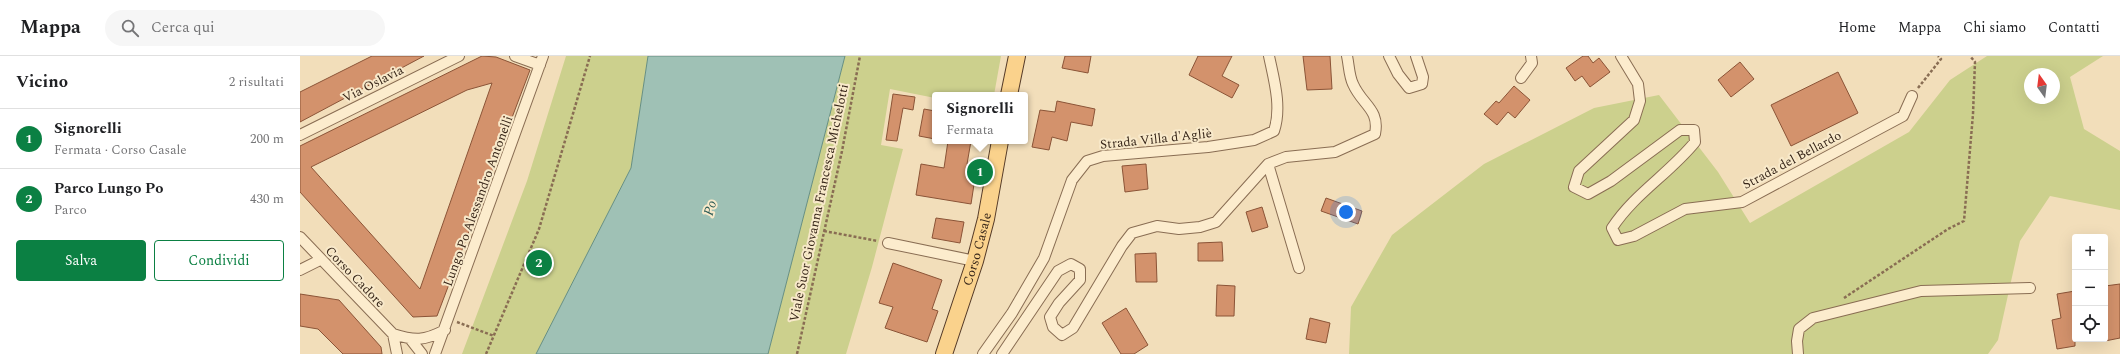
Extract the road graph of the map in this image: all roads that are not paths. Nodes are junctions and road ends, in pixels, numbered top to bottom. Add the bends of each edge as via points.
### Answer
1 (459, 56) edge
2 (515, 56) edge
3 (1017, 56) edge
4 (1268, 56) edge
5 (1347, 56) edge
6 (1389, 56) edge
7 (1416, 56) edge
8 (1531, 56) edge
9 (1621, 56) edge
10 (542, 60) edge
11 (1521, 78) dead end
12 (1010, 92) edge
13 (1912, 96) road end
14 (300, 135) edge
15 (999, 144) edge
16 (1268, 164) junction
17 (300, 237) edge
18 (888, 243) road end
19 (320, 260) junction
20 (975, 261) junction
21 (1299, 268) dead end
22 (300, 270) edge
23 (2030, 288) dead end
24 (445, 330) junction
25 (393, 334) junction
26 (412, 340) junction
27 (397, 354) edge
28 (422, 354) edge
29 (435, 354) edge
30 (944, 354) edge
31 (983, 354) edge
32 (1002, 354) edge
33 (1798, 354) edge

1 - 14 street, Via Oslavia
2 - 10 street
3 - 12 main road
4 - 31 street, Strada Villa d'Agliè via 1274,80 1278,119 1274,131 1254,140 1208,147 1118,154 1087,161 1072,180 1044,258 1012,313
5 - 16 street via 1352,83 1361,100 1375,113 1375,134 1335,152 1286,157
6 - 7 street via 1409,88 1422,84 1423,77
8 - 11 street via 1532,63
9 - 13 street, Strada del Bellardo via 1638,84 1640,101 1634,120 1579,171 1574,187 1588,194 1611,181 1680,130 1694,130 1695,142 1680,160 1623,211 1612,228 1618,240 1634,236 1685,209 1742,202 1903,116
10 - 24 street, Lungo Po Alessandro Antonelli
15 - 20 main road, Corso Casale via 986,219
16 - 21 street
16 - 32 street via 1216,222 1179,229 1157,226 1132,233 1073,328 1062,335 1053,328 1050,317 1080,280 1080,269 1071,264 1058,272
17 - 19 street, Corso Cadore
18 - 20 street
19 - 22 street
19 - 25 street, Corso Cadore
20 - 30 main road, Corso Casale
23 - 33 street via 1921,291 1834,312 1813,318 1799,329
24 - 26 street, Corso Cadore via 431,337
24 - 29 street, Lungo Po Alessandro Antonelli
25 - 26 street, Corso Cadore
25 - 27 street
26 - 28 street

